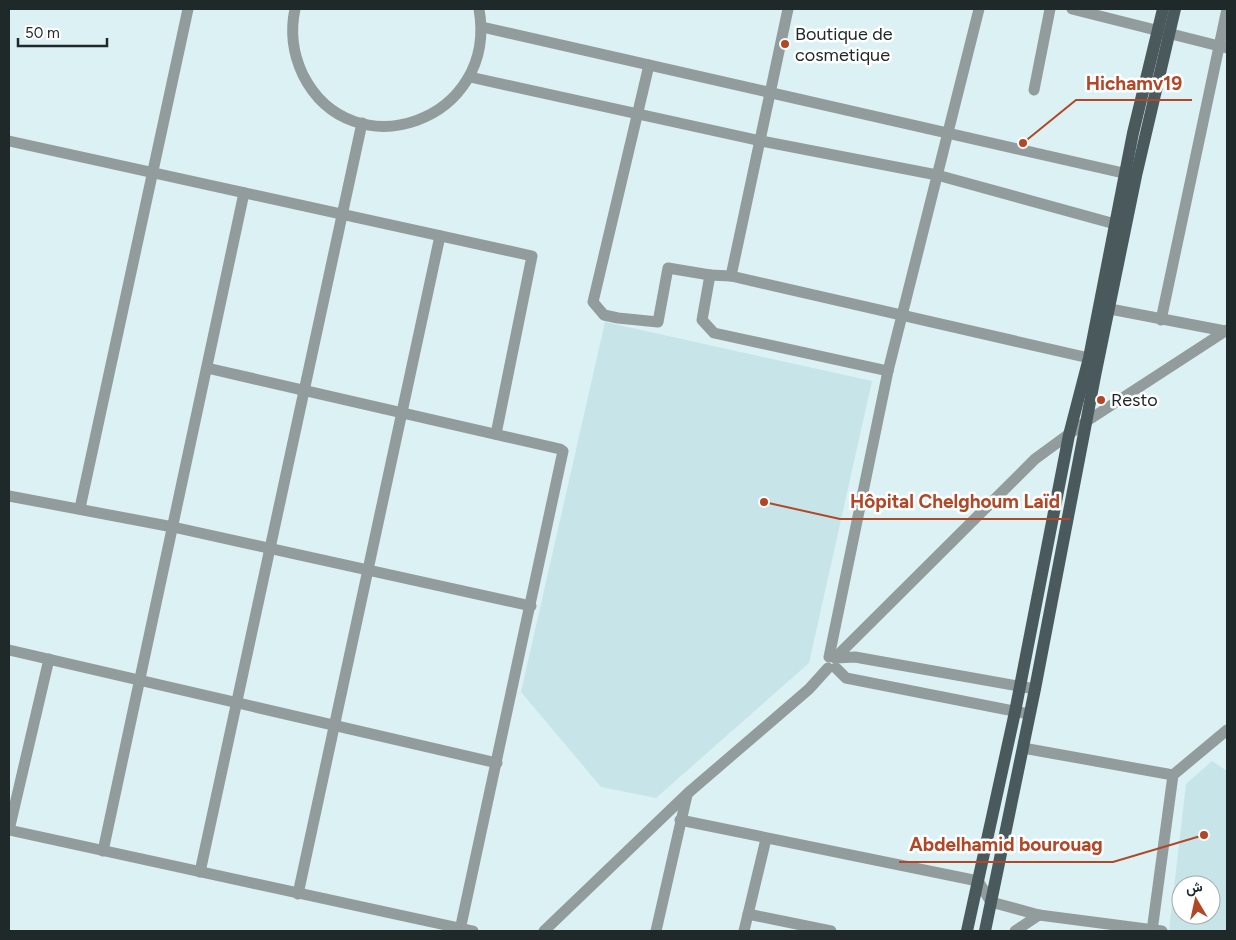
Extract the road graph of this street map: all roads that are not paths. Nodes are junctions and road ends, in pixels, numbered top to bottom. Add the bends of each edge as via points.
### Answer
1 (188, 9) edge
2 (295, 9) edge
3 (479, 9) edge
4 (788, 9) edge
5 (979, 9) edge
6 (1050, 9) edge
7 (1072, 9) edge
8 (1162, 9) edge
9 (1175, 9) edge
10 (1227, 9) edge
11 (482, 27) junction
12 (1164, 32) junction
13 (1223, 47) edge
14 (648, 65) junction
15 (470, 77) junction
16 (1034, 90) dead end
17 (769, 92) junction
18 (636, 112) junction
19 (362, 122) junction
20 (949, 133) junction
21 (761, 141) junction
22 (9, 142) edge
23 (153, 173) junction
24 (936, 174) junction
25 (1130, 175) junction
26 (244, 193) junction
27 (342, 215) junction
28 (1128, 221) junction
29 (1115, 224) junction
30 (440, 236) junction
31 (710, 275) junction
32 (731, 276) junction
33 (1110, 309) junction
34 (902, 316) junction
35 (1160, 320) junction
36 (1226, 331) edge
37 (1089, 358) junction
38 (206, 368) junction
39 (888, 371) junction
40 (304, 391) junction
41 (402, 413) junction
42 (1087, 421) junction
43 (496, 434) junction
44 (1070, 434) junction
45 (9, 496) edge
46 (80, 508) junction
47 (173, 527) junction
48 (270, 548) junction
49 (368, 570) junction
50 (531, 606) junction
51 (837, 622) junction
52 (849, 646) junction
53 (9, 650) edge
54 (855, 657) junction
55 (49, 659) junction
56 (832, 663) junction
57 (846, 678) junction
58 (140, 680) junction
59 (1020, 686) junction
60 (809, 688) junction
61 (1035, 690) junction
62 (236, 703) junction
63 (1015, 712) junction
64 (1030, 714) junction
65 (334, 726) junction
66 (1227, 730) edge
67 (1023, 748) junction
68 (497, 763) junction
69 (1173, 775) junction
70 (688, 793) junction
71 (680, 820) junction
72 (9, 830) edge
73 (766, 839) junction
74 (103, 851) junction
75 (200, 872) junction
76 (978, 880) junction
77 (298, 894) junction
78 (991, 902) junction
79 (748, 914) junction
80 (1039, 915) junction
81 (460, 930) junction
82 (474, 931) edge
83 (544, 931) edge
84 (656, 931) edge
85 (744, 931) edge
86 (831, 931) edge
87 (967, 931) edge
88 (985, 931) edge
89 (1015, 931) edge
90 (1156, 931) edge

1 - 23 street
2 - 19 street via 294,50 307,82 330,107
3 - 11 street
4 - 17 street
5 - 20 street
6 - 16 street
7 - 12 street
8 - 12 main road
9 - 12 main road
10 - 13 street
11 - 14 street
11 - 15 street via 480,53
12 - 13 street
12 - 25 main road
13 - 35 street
14 - 17 street
14 - 18 street
15 - 18 street
15 - 19 street via 458,95 424,119 403,125 382,126
17 - 20 street
17 - 21 street
18 - 21 street
18 - 31 street via 593,302 604,314 658,322 668,268
19 - 27 street
20 - 24 street
20 - 25 street
21 - 24 street
21 - 32 street
22 - 23 street
23 - 26 street
23 - 46 street
24 - 29 street
24 - 34 street
25 - 28 main road
25 - 29 main road
26 - 27 street
26 - 38 street
27 - 30 street
27 - 40 street
28 - 29 street
28 - 33 main road
29 - 37 main road
30 - 41 street
30 - 43 street via 532,256
31 - 32 street
31 - 39 street via 702,320 714,333
32 - 34 street
33 - 35 street
33 - 42 main road
34 - 37 street
34 - 39 street
35 - 36 street
36 - 42 street
37 - 44 main road
38 - 40 street
38 - 47 street
39 - 51 street
40 - 41 street
40 - 48 street
41 - 43 street
41 - 49 street
42 - 44 street
42 - 61 main road
43 - 50 street via 563,451
44 - 52 street via 1035,459
44 - 59 main road
45 - 46 street
46 - 47 street
47 - 48 street
47 - 58 street
48 - 49 street
48 - 62 street
49 - 50 street
49 - 65 street
50 - 68 street
51 - 52 street
51 - 56 street
52 - 54 street
52 - 56 street
53 - 55 street
54 - 56 street
54 - 59 street
55 - 58 street
55 - 72 street
56 - 57 street
56 - 60 street
57 - 60 street via 832,677
57 - 63 street
58 - 62 street
58 - 74 street
59 - 61 street
59 - 63 main road
60 - 70 street
61 - 64 main road
62 - 65 street
62 - 75 street
63 - 64 street
63 - 76 main road
64 - 67 main road
65 - 68 street
65 - 77 street
66 - 69 street
67 - 69 street
67 - 78 main road
68 - 81 street
69 - 90 street
70 - 71 street
70 - 83 street
71 - 73 street
71 - 84 street
72 - 74 street
73 - 76 street
73 - 79 street
74 - 75 street
75 - 77 street
76 - 78 street
76 - 87 main road
77 - 81 street
78 - 80 street
78 - 88 main road
79 - 85 street
79 - 86 street
80 - 89 street
80 - 90 street
81 - 82 street

